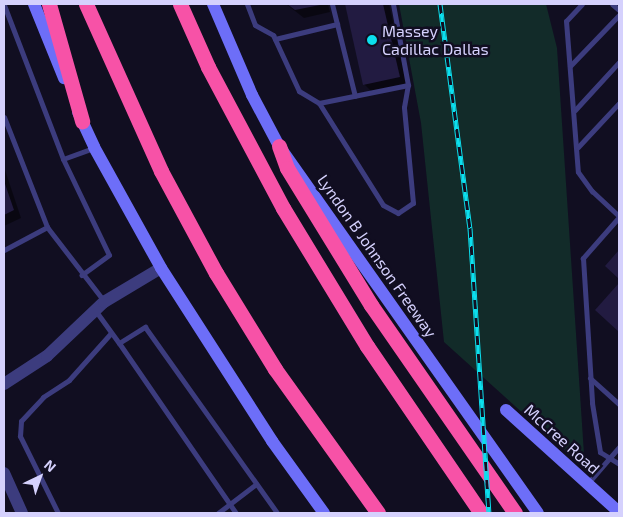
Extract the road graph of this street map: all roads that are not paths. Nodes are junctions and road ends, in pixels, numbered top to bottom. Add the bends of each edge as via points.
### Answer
1 (34, 4) edge
2 (49, 4) edge
3 (86, 4) edge
4 (180, 4) edge
5 (213, 4) edge
6 (247, 4) edge
7 (332, 4) edge
8 (393, 4) edge
9 (582, 4) edge
10 (612, 4) edge
11 (4, 5) edge
12 (619, 10) edge
13 (619, 15) edge
14 (337, 24) junction
15 (275, 39) junction
16 (619, 62) edge
17 (570, 66) junction
18 (408, 85) junction
19 (355, 96) junction
20 (619, 103) edge
21 (319, 104) junction
22 (574, 110) junction
23 (4, 117) edge
24 (82, 121) junction
25 (279, 146) junction
26 (578, 147) junction
27 (94, 148) junction
28 (63, 159) junction
29 (619, 216) edge
30 (47, 227) junction
31 (4, 250) edge
32 (161, 268) junction
33 (81, 275) junction
34 (99, 305) junction
35 (111, 333) junction
36 (119, 343) junction
37 (590, 378) junction
38 (5, 381) edge
39 (619, 404) edge
40 (506, 410) dead end
41 (619, 447) edge
42 (609, 460) junction
43 (619, 464) edge
44 (4, 473) edge
45 (256, 484) junction
46 (588, 484) junction
47 (230, 504) junction
48 (619, 512) edge
49 (22, 513) edge
50 (58, 513) edge
51 (218, 513) edge
52 (236, 513) edge
53 (277, 513) edge
54 (324, 513) edge
55 (378, 513) edge
56 (481, 513) edge
57 (516, 513) edge
58 (538, 513) edge

1 - 24 main road
2 - 24 highway
3 - 55 highway via 161,171 216,273 275,369
4 - 56 highway via 265,178 366,346
5 - 25 main road, Lyndon B Johnson Freeway via 252,95
6 - 15 lane via 255,25
7 - 14 lane
8 - 18 lane
9 - 17 lane via 566,21
10 - 12 lane
11 - 28 lane
13 - 17 lane
14 - 15 lane
14 - 19 lane
15 - 21 lane via 299,91
16 - 22 lane
17 - 22 lane
18 - 19 lane
18 - 21 lane via 404,107 413,203 398,213 383,205
19 - 21 lane
20 - 26 lane
22 - 26 lane
23 - 30 lane
24 - 27 main road
25 - 57 highway via 287,168 331,240
25 - 58 main road, Lyndon B Johnson Freeway
26 - 29 lane via 578,172 592,191
27 - 28 lane
27 - 32 main road
28 - 33 lane via 109,255
29 - 37 lane via 583,258
30 - 31 lane
30 - 33 lane
32 - 34 street
32 - 54 main road via 272,441
33 - 34 lane
34 - 35 lane
34 - 38 street via 47,356
35 - 36 lane
35 - 50 lane via 69,380 43,397 20,421 20,436
36 - 45 lane via 145,327
36 - 47 lane
37 - 39 lane
37 - 42 lane via 600,452
40 - 46 main road, McCree Road
41 - 42 lane
42 - 43 lane
42 - 46 lane
44 - 49 street
45 - 47 lane
45 - 53 lane
46 - 48 main road, McCree Road
47 - 51 lane
47 - 52 lane

